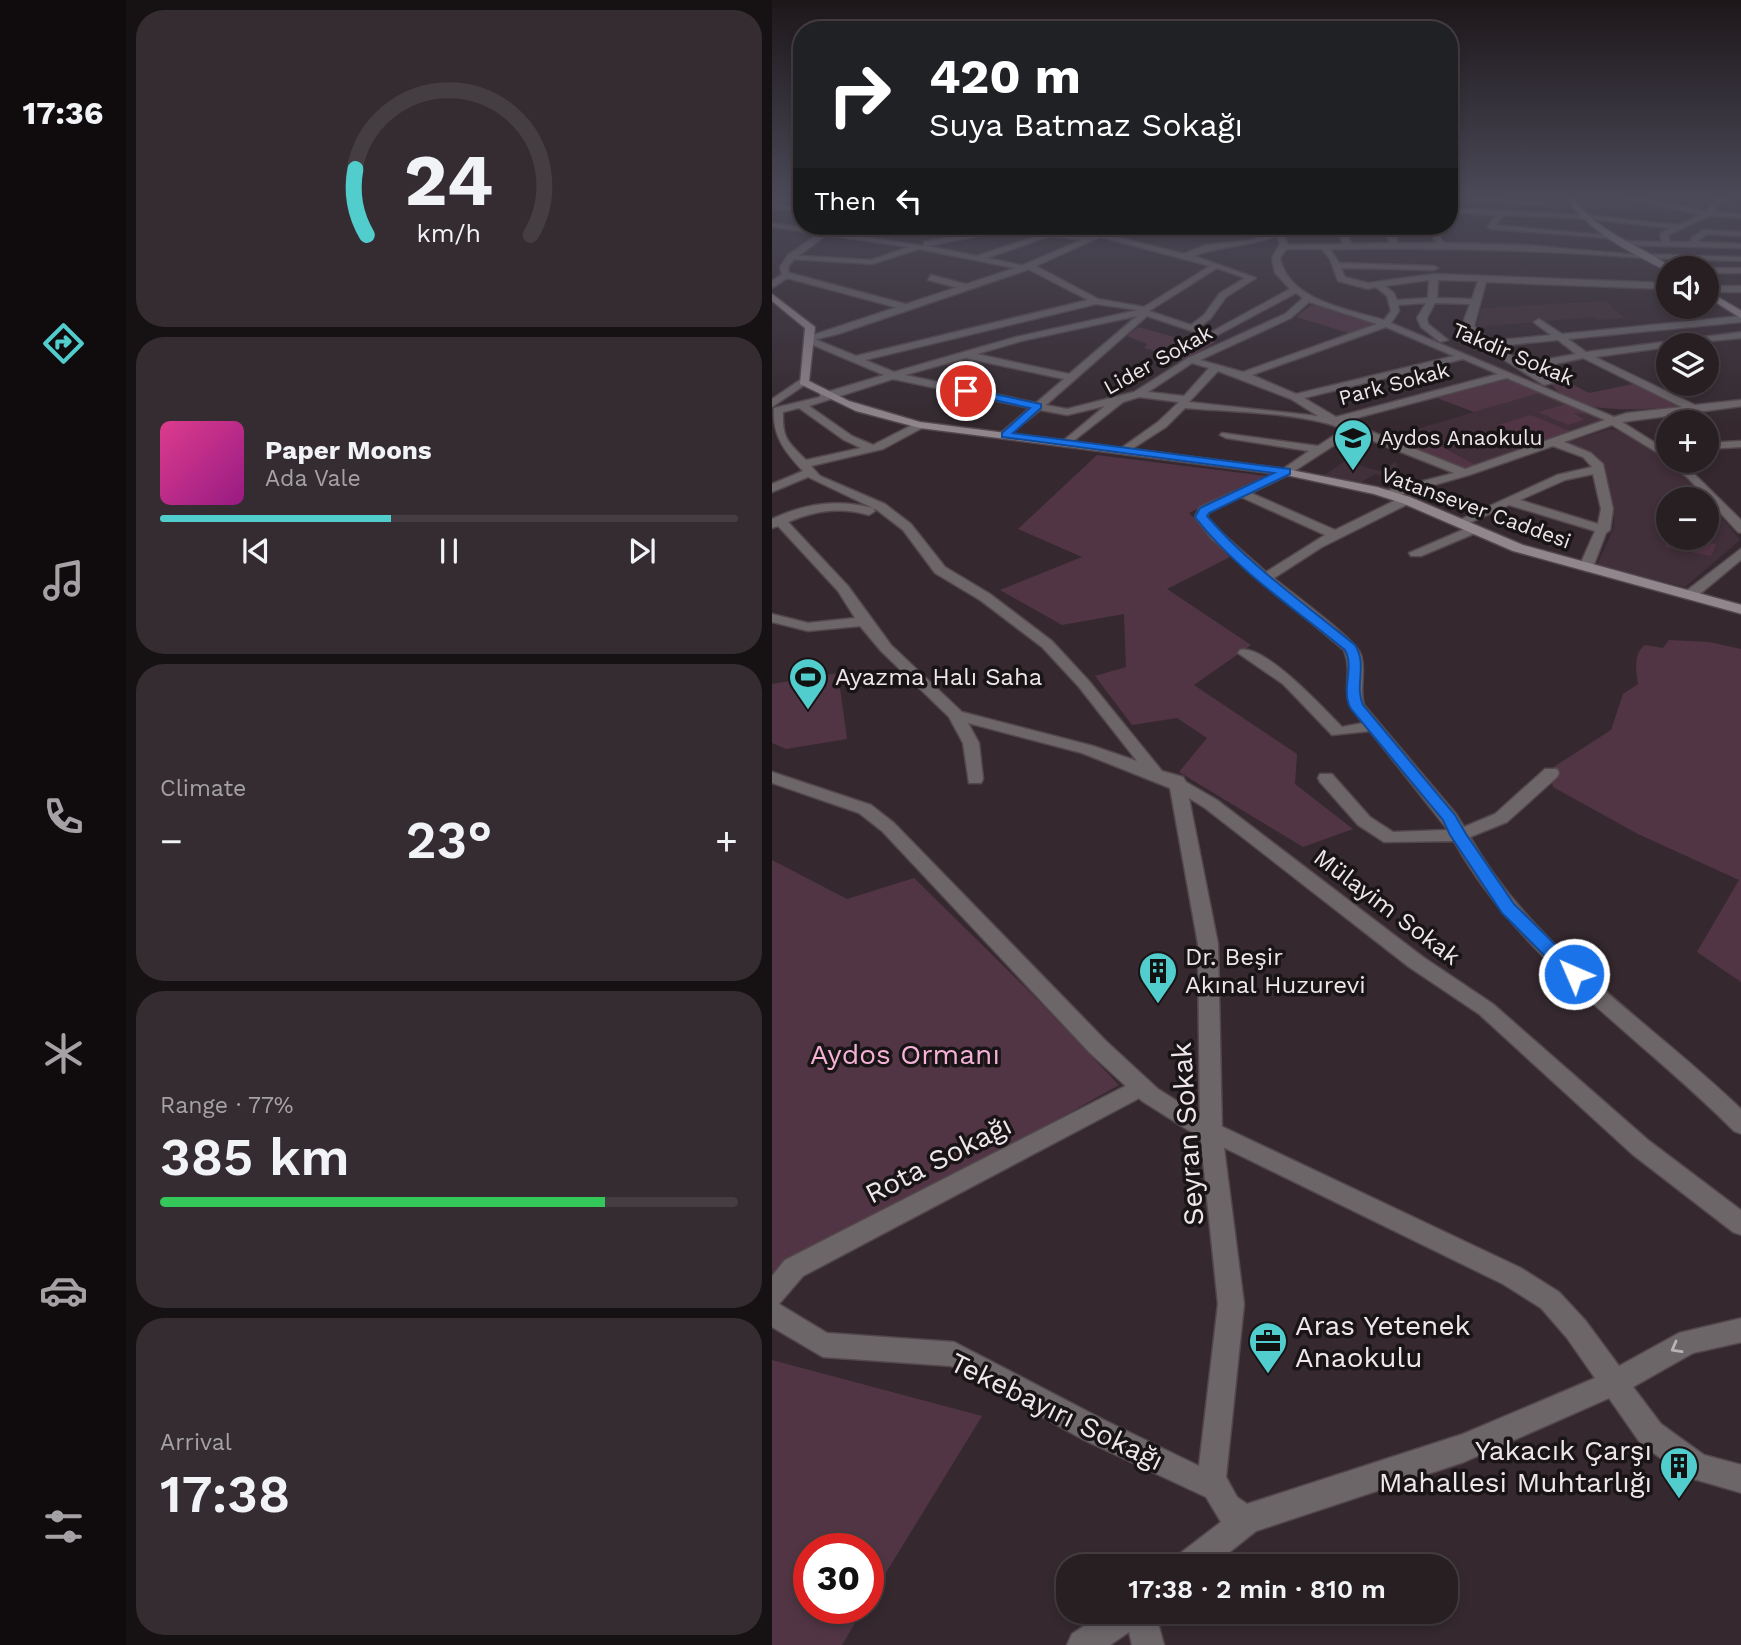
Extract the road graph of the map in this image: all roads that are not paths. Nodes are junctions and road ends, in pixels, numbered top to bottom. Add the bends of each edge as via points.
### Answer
1 (1009, 273) edge
2 (1038, 273) edge
3 (1205, 273) edge
4 (1241, 273) edge
5 (1279, 273) edge
6 (1339, 273) edge
7 (786, 275) joint
8 (1434, 277) junction
9 (931, 278) dead end
10 (1483, 279) junction
11 (772, 285) edge
12 (1378, 285) junction
13 (1656, 286) edge
14 (966, 287) junction
15 (1741, 289) edge
16 (1296, 290) junction
17 (1719, 290) edge
18 (772, 297) edge
19 (1309, 298) junction
20 (1096, 300) junction
21 (1432, 300) junction
22 (1719, 301) edge
23 (1476, 302) junction
24 (1393, 303) junction
25 (906, 307) junction
26 (1144, 311) junction
27 (1741, 318) edge
28 (1539, 323) dead end
29 (1386, 324) junction
30 (1192, 330) junction
31 (1741, 335) edge
32 (1209, 337) junction
33 (1561, 338) junction
34 (809, 339) junction
35 (1228, 344) junction
36 (1490, 344) junction
37 (1462, 354) junction
38 (1584, 355) junction
39 (967, 356) junction
40 (854, 360) junction
41 (1190, 360) junction
42 (1216, 368) junction
43 (1243, 375) junction
44 (1506, 375) junction
45 (894, 376) junction
46 (1072, 378) junction
47 (804, 382) junction
48 (1548, 383) junction
49 (1138, 394) junction
50 (1554, 395) junction
51 (827, 397) junction
52 (1295, 397) junction
53 (1118, 400) junction
54 (1183, 402) junction
55 (1741, 403) edge
56 (772, 404) edge
57 (800, 404) junction
58 (1037, 406) junction
59 (1691, 407) junction
60 (1334, 421) junction
61 (1616, 422) junction
62 (920, 425) junction
63 (1353, 428) junction
64 (1005, 435) junction
65 (1226, 435) dead end
66 (1554, 442) junction
67 (1067, 443) junction
68 (1656, 444) edge
69 (1741, 444) edge
70 (1719, 445) edge
71 (874, 449) junction
72 (1322, 450) junction
73 (1124, 451) junction
74 (807, 468) junction
75 (1598, 469) junction
76 (1286, 471) junction
77 (1465, 473) junction
78 (1689, 473) edge
79 (772, 488) edge
80 (1242, 493) junction
81 (1389, 494) junction
82 (1406, 500) junction
83 (1510, 501) junction
84 (890, 513) junction
85 (776, 522) edge
86 (1461, 522) junction
87 (1739, 522) edge
88 (1474, 529) junction
89 (1604, 530) junction
90 (1333, 534) junction
91 (1741, 552) edge
92 (1416, 553) dead end
93 (1586, 567) junction
94 (1267, 577) junction
95 (1690, 595) junction
96 (1741, 610) edge
97 (772, 618) edge
98 (864, 621) junction
99 (1245, 653) dead end
100 (956, 715) junction
101 (1373, 726) junction
102 (1551, 772) dead end
103 (772, 778) edge
104 (1166, 778) junction
105 (1326, 778) dead end
106 (976, 779) dead end
107 (1458, 835) junction
108 (1141, 1087) junction
109 (1741, 1125) edge
110 (1211, 1132) junction
111 (1741, 1225) edge
112 (772, 1296) edge
113 (772, 1313) edge
114 (1741, 1330) edge
115 (1614, 1384) junction
116 (1741, 1479) edge
117 (1211, 1484) junction
118 (1247, 1519) junction
119 (1204, 1554) edge
120 (1114, 1624) edge
121 (1143, 1624) edge
122 (1083, 1645) edge
123 (1148, 1645) edge

1 - 14 street
2 - 20 street
3 - 26 street
4 - 30 street via 1252,280 1223,295
5 - 16 street, Takdir Sokak
6 - 12 street via 1341,279
7 - 11 street
7 - 25 street
8 - 10 street
8 - 12 street
8 - 21 street
9 - 14 street
10 - 13 street
10 - 23 street
12 - 24 street via 1391,295
14 - 25 street
15 - 17 street
16 - 19 street, Takdir Sokak
16 - 32 street
18 - 34 main road via 810,327
19 - 29 street, Takdir Sokak
19 - 35 street, Lider Sokak via 1288,316
20 - 26 street
20 - 40 street
21 - 23 street
21 - 24 street
21 - 37 street via 1422,318 1424,325
22 - 27 main road
23 - 36 street via 1469,327
24 - 29 street via 1395,311
25 - 34 street
26 - 30 street
26 - 39 street via 1019,339
26 - 46 street
27 - 33 street
28 - 33 street
29 - 37 street, Takdir Sokak
29 - 43 street
30 - 32 street
31 - 38 street
32 - 35 street
33 - 36 street
33 - 38 street
34 - 40 street
34 - 47 main road
35 - 41 street, Lider Sokak
36 - 48 street
37 - 44 street, Takdir Sokak
37 - 52 street
38 - 48 street via 1535,366
38 - 59 street
39 - 45 street
39 - 46 street
40 - 45 street
41 - 42 street
41 - 49 street, Lider Sokak
42 - 43 street
42 - 54 street
43 - 52 street
44 - 50 street, Takdir Sokak
44 - 60 street, Park Sokak
45 - 51 street
45 - 58 street
46 - 58 street
47 - 51 main road, Vatansever Caddesi
47 - 56 street
48 - 50 street
49 - 53 street, Lider Sokak
49 - 54 street
50 - 61 street, Takdir Sokak
51 - 57 street
51 - 62 main road, Vatansever Caddesi
52 - 60 street
53 - 58 street via 1067,412
53 - 67 street, Lider Sokak
54 - 60 street
54 - 73 street
55 - 59 street
57 - 71 street via 848,439
57 - 74 street via 778,410 777,432
58 - 64 street
59 - 61 street via 1636,414
60 - 63 street
61 - 66 street
61 - 68 street, Takdir Sokak
62 - 64 main road, Vatansever Caddesi
62 - 71 street
63 - 72 street
63 - 77 street
64 - 67 main road, Vatansever Caddesi
65 - 72 street
66 - 75 street via 1587,456
66 - 77 street
67 - 73 main road, Vatansever Caddesi
69 - 70 street
71 - 74 street
72 - 76 street
73 - 76 main road, Vatansever Caddesi
74 - 79 street
74 - 84 street via 825,483
75 - 83 street via 1561,477
75 - 89 street via 1607,509
76 - 80 street
76 - 81 main road, Vatansever Caddesi
77 - 81 street
78 - 87 street
80 - 90 street
80 - 94 street via 1204,510 1201,517
81 - 82 main road, Vatansever Caddesi
82 - 86 main road, Vatansever Caddesi
82 - 90 street
83 - 86 street
83 - 89 street
84 - 85 street via 833,504
84 - 104 street via 907,527 940,570 1047,644
85 - 98 street via 843,589
86 - 88 main road, Vatansever Caddesi
88 - 92 street
88 - 93 main road, Vatansever Caddesi via 1518,548
89 - 93 street
90 - 94 street
91 - 95 street
93 - 95 main road, Vatansever Caddesi
94 - 101 street via 1350,648 1355,657 1352,696
95 - 96 main road, Vatansever Caddesi
97 - 98 street via 808,627
98 - 100 street
99 - 101 street via 1288,681 1338,733
100 - 104 street, Mülayim Sokak via 1091,749
100 - 106 street via 971,743
101 - 107 street via 1450,818
102 - 107 street via 1501,818
103 - 108 street via 865,810 888,827
104 - 110 street, Seyran Sokak via 1208,944
104 - 111 street, Mülayim Sokak via 1211,804 1416,962 1486,1009 1640,1147
105 - 107 street via 1364,821 1390,838
107 - 109 street via 1508,908
108 - 110 street
108 - 112 street, Rota Sokağı via 794,1268
110 - 115 street via 1512,1276 1550,1300
110 - 117 street, Seyran Sokak via 1231,1304
113 - 117 street, Tekebayırı Sokağı via 823,1345 954,1354 1093,1430
114 -> 115 street via 1688,1342
115 - 116 street via 1651,1434 1697,1466
115 - 118 street via 1464,1448
117 - 118 street via 1227,1510
118 - 119 street
120 - 122 street
121 - 123 street

